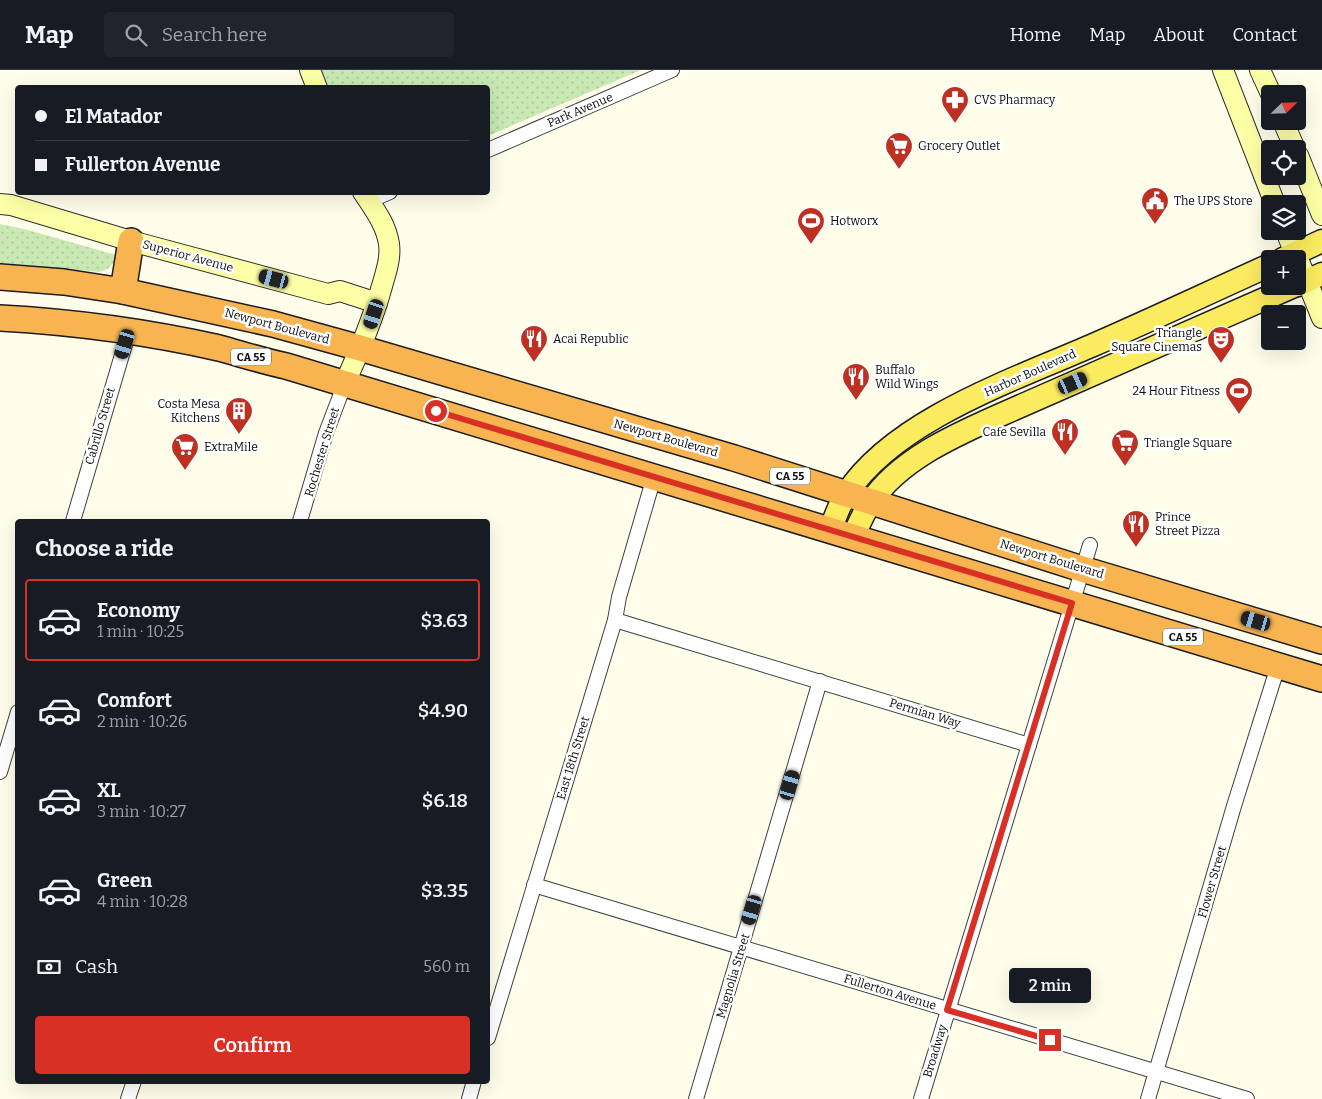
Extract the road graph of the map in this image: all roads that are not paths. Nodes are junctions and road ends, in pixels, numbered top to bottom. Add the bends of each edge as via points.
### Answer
1 (310, 70) edge
2 (672, 70) edge
3 (1223, 70) edge
4 (1260, 70) edge
5 (316, 85) edge
6 (1267, 85) edge
7 (490, 149) edge
8 (1306, 175) edge
9 (1272, 195) edge
10 (366, 197) edge
11 (0, 204) edge
12 (1322, 215) edge
13 (130, 241) junction
14 (1322, 241) edge
15 (1306, 250) edge
16 (1261, 268) edge
17 (0, 277) edge
18 (1306, 284) edge
19 (123, 290) junction
20 (1275, 295) edge
21 (377, 303) junction
22 (0, 318) edge
23 (1322, 318) edge
24 (129, 331) junction
25 (360, 348) junction
26 (345, 383) junction
27 (654, 477) junction
28 (846, 493) junction
29 (871, 502) junction
30 (74, 519) edge
31 (301, 519) edge
32 (842, 534) junction
33 (1090, 545) dead end
34 (1082, 569) junction
35 (1072, 603) junction
36 (615, 620) junction
37 (1322, 641) edge
38 (1278, 666) junction
39 (1322, 679) edge
40 (820, 681) junction
41 (15, 722) edge
42 (1029, 745) junction
43 (0, 772) edge
44 (534, 885) junction
45 (742, 946) junction
46 (947, 1010) junction
47 (490, 1031) edge
48 (1156, 1072) junction
49 (133, 1084) edge
50 (473, 1084) edge
51 (128, 1099) edge
52 (469, 1099) edge
53 (696, 1099) edge
54 (921, 1099) edge
55 (1148, 1099) edge
56 (1247, 1099) edge

1 - 5 street
2 - 7 street, Park Avenue
3 - 9 street
4 - 6 street
8 - 12 street
10 - 21 street via 381,219 389,245 388,266
11 - 13 street, Superior Avenue
13 - 19 highway
13 - 21 street, Superior Avenue via 328,294 340,291
14 - 15 main road
16 - 28 main road, Harbor Boulevard via 952,408 893,446 864,471
17 - 19 highway, Newport Boulevard / CA 55
18 - 23 street
19 - 25 highway, Newport Boulevard / CA 55 via 273,324
20 - 29 main road via 966,430 910,464
21 - 25 street
22 - 24 highway, CA 55
24 - 26 highway, CA 55 via 219,348
24 - 30 street, Cabrillo Street
25 - 26 street
25 - 28 highway, Newport Boulevard / CA 55
26 - 27 highway, CA 55
26 - 31 street, Rochester Street
27 - 32 highway, CA 55
27 - 36 street, East 18th Street
28 - 29 highway, Newport Boulevard / CA 55
28 - 32 main road, Harbor Boulevard
29 - 32 main road via 863,516
29 - 34 highway, Newport Boulevard / CA 55
32 - 35 highway, CA 55
33 - 34 street, Broadway
34 - 35 street, Broadway
34 - 37 highway, Newport Boulevard / CA 55
35 - 38 highway, CA 55
35 - 42 street, Broadway
36 - 40 street, Permian Way
36 - 44 street, East 18th Street
38 - 39 highway, CA 55
38 - 48 street, Flower Street
40 - 42 street, Permian Way
40 - 45 street, Magnolia Street
41 - 43 street
42 - 46 street, Broadway
44 - 45 street, Fullerton Avenue
44 - 47 street, East 18th Street
45 - 46 street, Fullerton Avenue
45 - 53 street, Magnolia Street
46 - 48 street, Fullerton Avenue
46 - 54 street, Broadway
48 - 55 street, Flower Street
48 - 56 street, Fullerton Avenue
49 - 51 street
50 - 52 street

